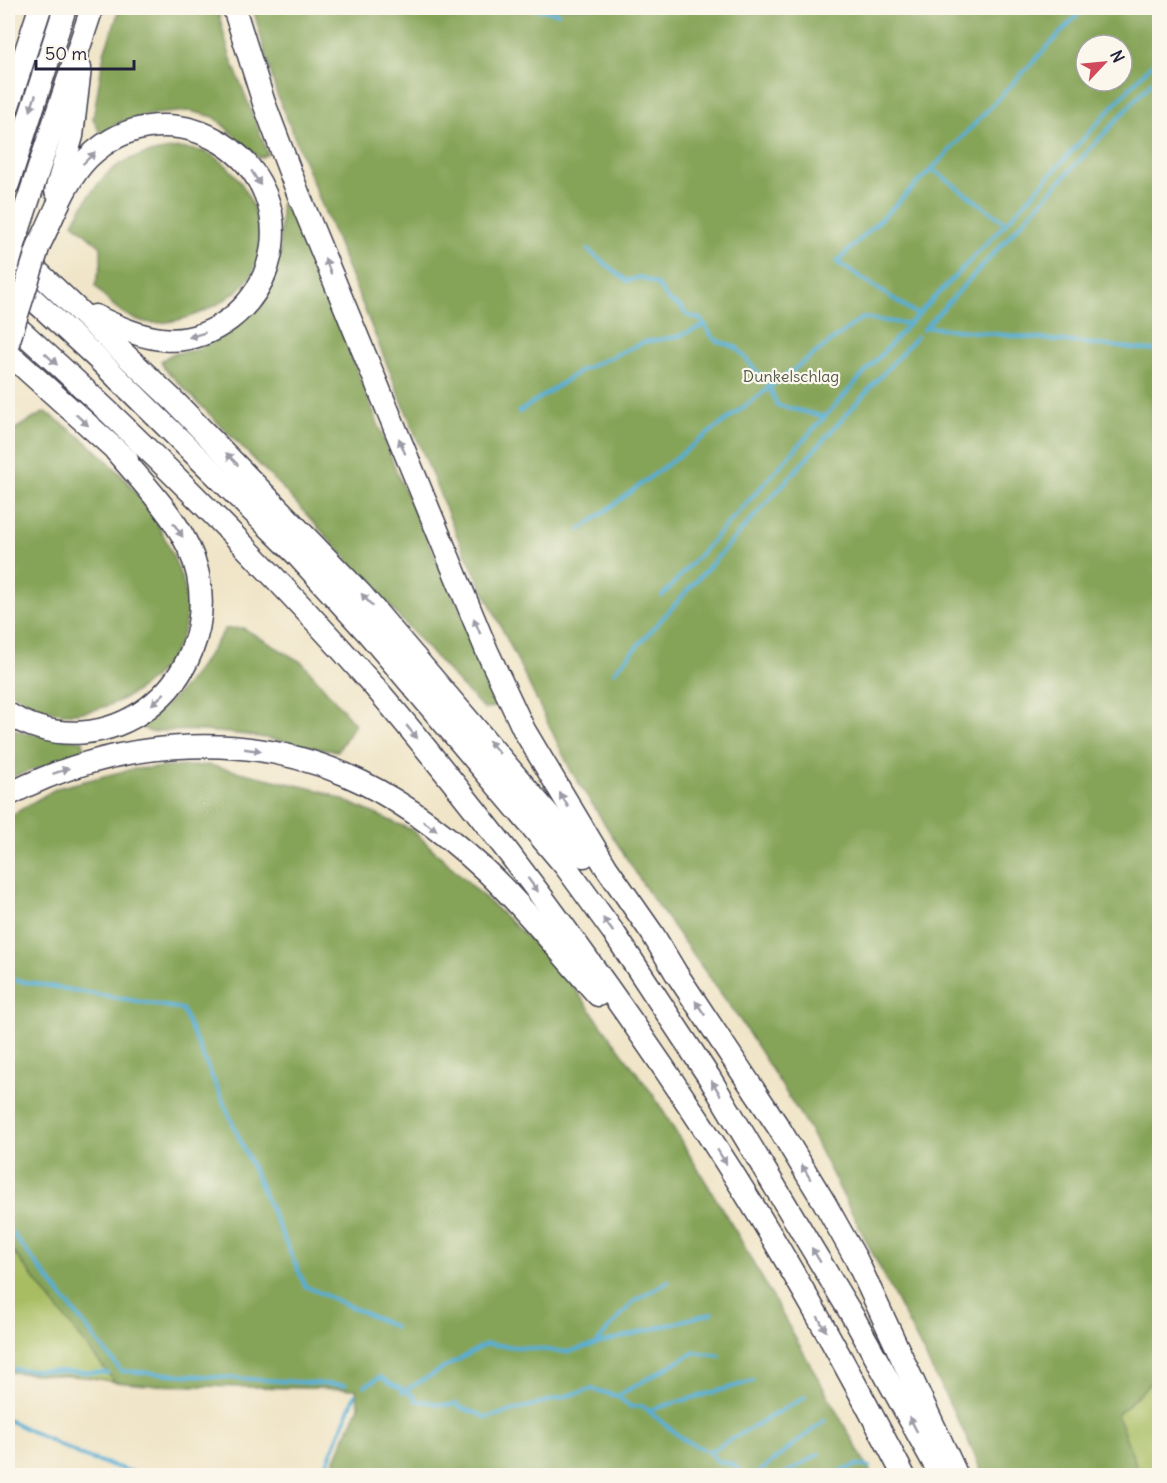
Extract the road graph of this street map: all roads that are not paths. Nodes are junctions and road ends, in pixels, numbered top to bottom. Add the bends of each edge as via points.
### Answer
1 (24, 8) edge
2 (40, 8) edge
3 (65, 8) edge
4 (92, 8) edge
5 (234, 8) edge
6 (81, 37) junction
7 (8, 96) edge
8 (8, 106) edge
9 (8, 184) edge
10 (14, 235) edge
11 (39, 245) junction
12 (8, 265) edge
13 (8, 276) edge
14 (76, 307) junction
15 (8, 319) edge
16 (8, 343) edge
17 (8, 353) edge
18 (116, 451) junction
19 (282, 586) junction
20 (8, 714) edge
21 (8, 795) edge
22 (675, 973) junction
23 (667, 1072) junction
24 (904, 1476) edge
25 (941, 1476) edge
26 (957, 1476) edge

1 - 7 highway
2 - 8 highway
3 -> 9 highway
4 - 6 highway
22 -> 5 highway via 548,773 487,651 298,193
6 - 10 highway
6 - 11 highway via 79,95 72,136
10 - 12 highway, bridge
10 - 14 highway
11 -> 14 highway via 80,167 111,141 140,128 172,126 205,133 236,151 258,179 270,210 270,257 256,291 225,323 191,338 158,340 126,331
11 - 16 highway, bridge
25 -> 13 highway via 855,1320 715,1087 566,867 297,555
22 -> 14 highway via 518,776 362,594 242,469
15 -> 19 highway via 138,440
17 -> 18 highway
18 - 19 highway
18 -> 20 highway via 167,514 193,557 201,605 192,652 177,680 160,699 112,727 50,731
19 -> 23 highway via 454,782
21 -> 23 highway via 76,766 118,754 162,748 254,750 345,774 396,802 484,869
26 -> 22 highway via 856,1259 779,1128
23 -> 24 highway via 761,1219

